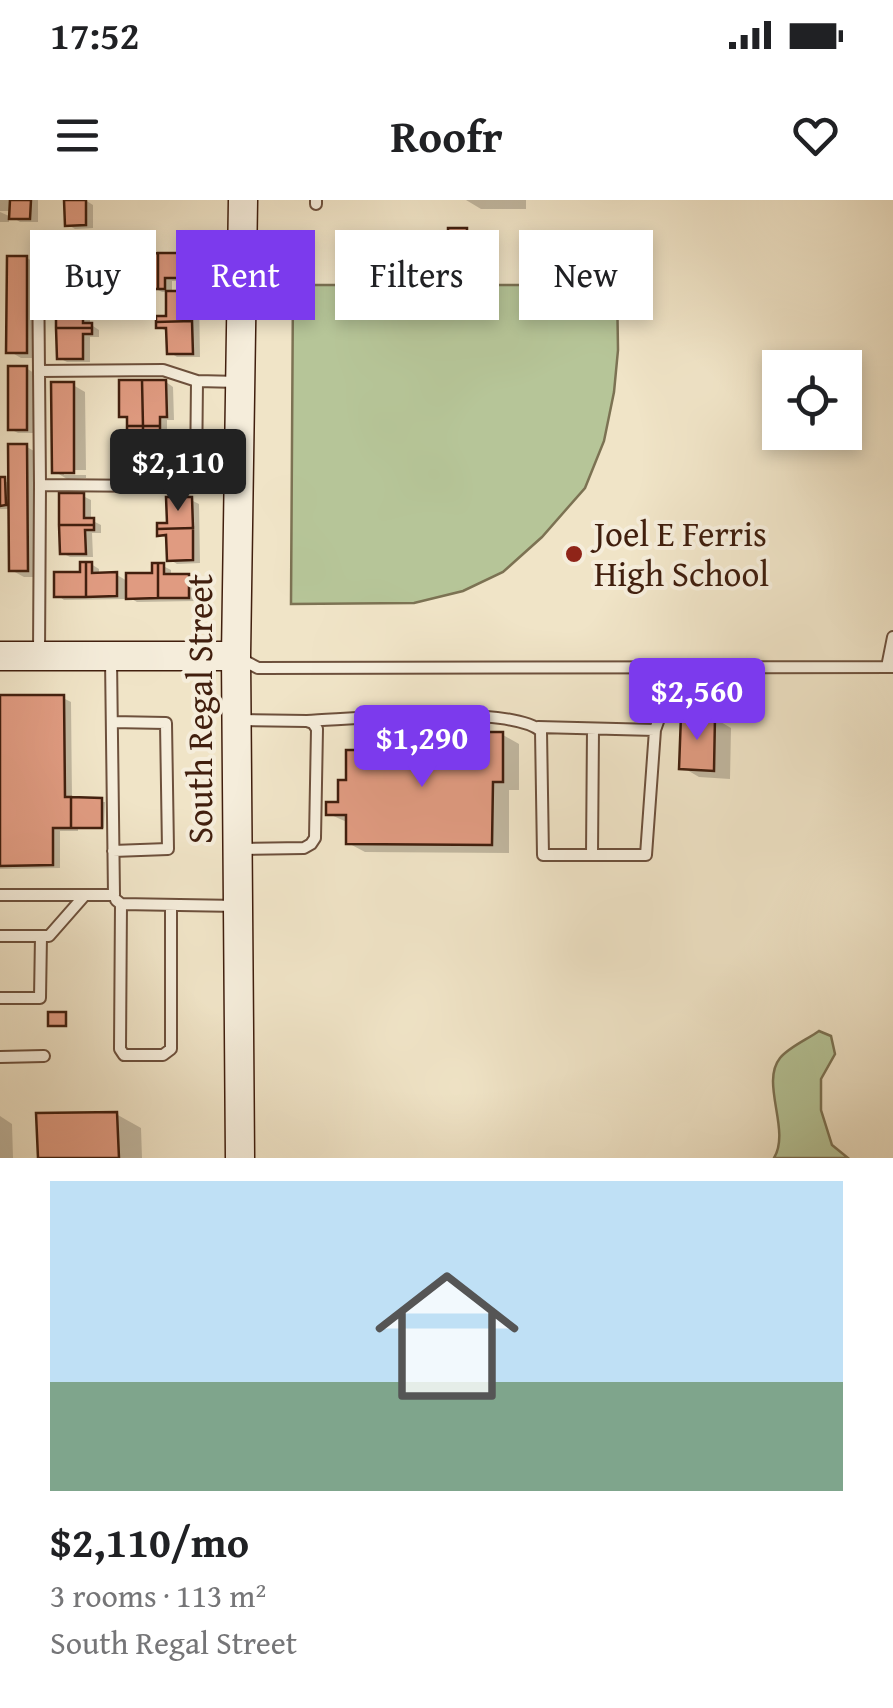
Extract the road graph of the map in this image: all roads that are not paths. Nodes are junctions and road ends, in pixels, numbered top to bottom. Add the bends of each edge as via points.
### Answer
1 (243, 200) edge
2 (39, 320) edge
3 (39, 371) junction
4 (197, 380) junction
5 (240, 382) junction
6 (196, 476) junction
7 (239, 479) junction
8 (40, 484) junction
9 (893, 637) edge
10 (0, 656) edge
11 (39, 656) junction
12 (111, 656) junction
13 (236, 656) junction
14 (666, 666) junction
15 (890, 666) edge
16 (237, 720) junction
17 (307, 720) junction
18 (112, 722) junction
19 (538, 727) junction
20 (593, 729) junction
21 (654, 730) junction
22 (238, 849) junction
23 (114, 851) junction
24 (592, 856) junction
25 (85, 894) junction
26 (0, 895) edge
27 (118, 899) junction
28 (172, 905) junction
29 (238, 906) junction
30 (0, 936) edge
31 (41, 936) junction
32 (0, 998) edge
33 (44, 1056) dead end
34 (0, 1057) edge
35 (240, 1158) edge

1 - 5 main road, South Regal Street
2 - 3 lane
3 - 4 lane via 163,370
3 - 8 lane
4 - 5 lane
4 - 6 lane
5 - 7 main road, South Regal Street
6 - 7 lane
6 - 8 lane via 156,486
7 - 13 main road, South Regal Street
8 - 11 lane
9 - 15 lane
10 - 11 main road
11 - 12 main road
12 - 13 main road
12 - 18 lane
13 - 14 lane via 258,668
13 - 16 main road, South Regal Street
14 - 15 lane
14 - 21 lane via 666,699
16 - 17 lane
16 - 22 main road, South Regal Street
17 - 19 lane via 478,715
17 - 22 lane via 317,730 315,838 304,848
18 - 23 lane
18 - 23 lane via 166,723 167,759 168,849
19 - 20 lane
19 - 24 lane via 543,856
20 - 21 lane
20 - 24 lane
21 - 24 lane via 646,856
22 - 29 main road, South Regal Street
23 - 27 lane
25 - 26 lane
25 - 27 lane
25 - 31 lane via 50,936
27 - 28 lane
27 - 28 lane via 124,1055 171,1049
28 - 29 lane
29 - 35 main road, South Regal Street
30 - 31 lane
31 - 32 lane via 40,998
33 - 34 lane

